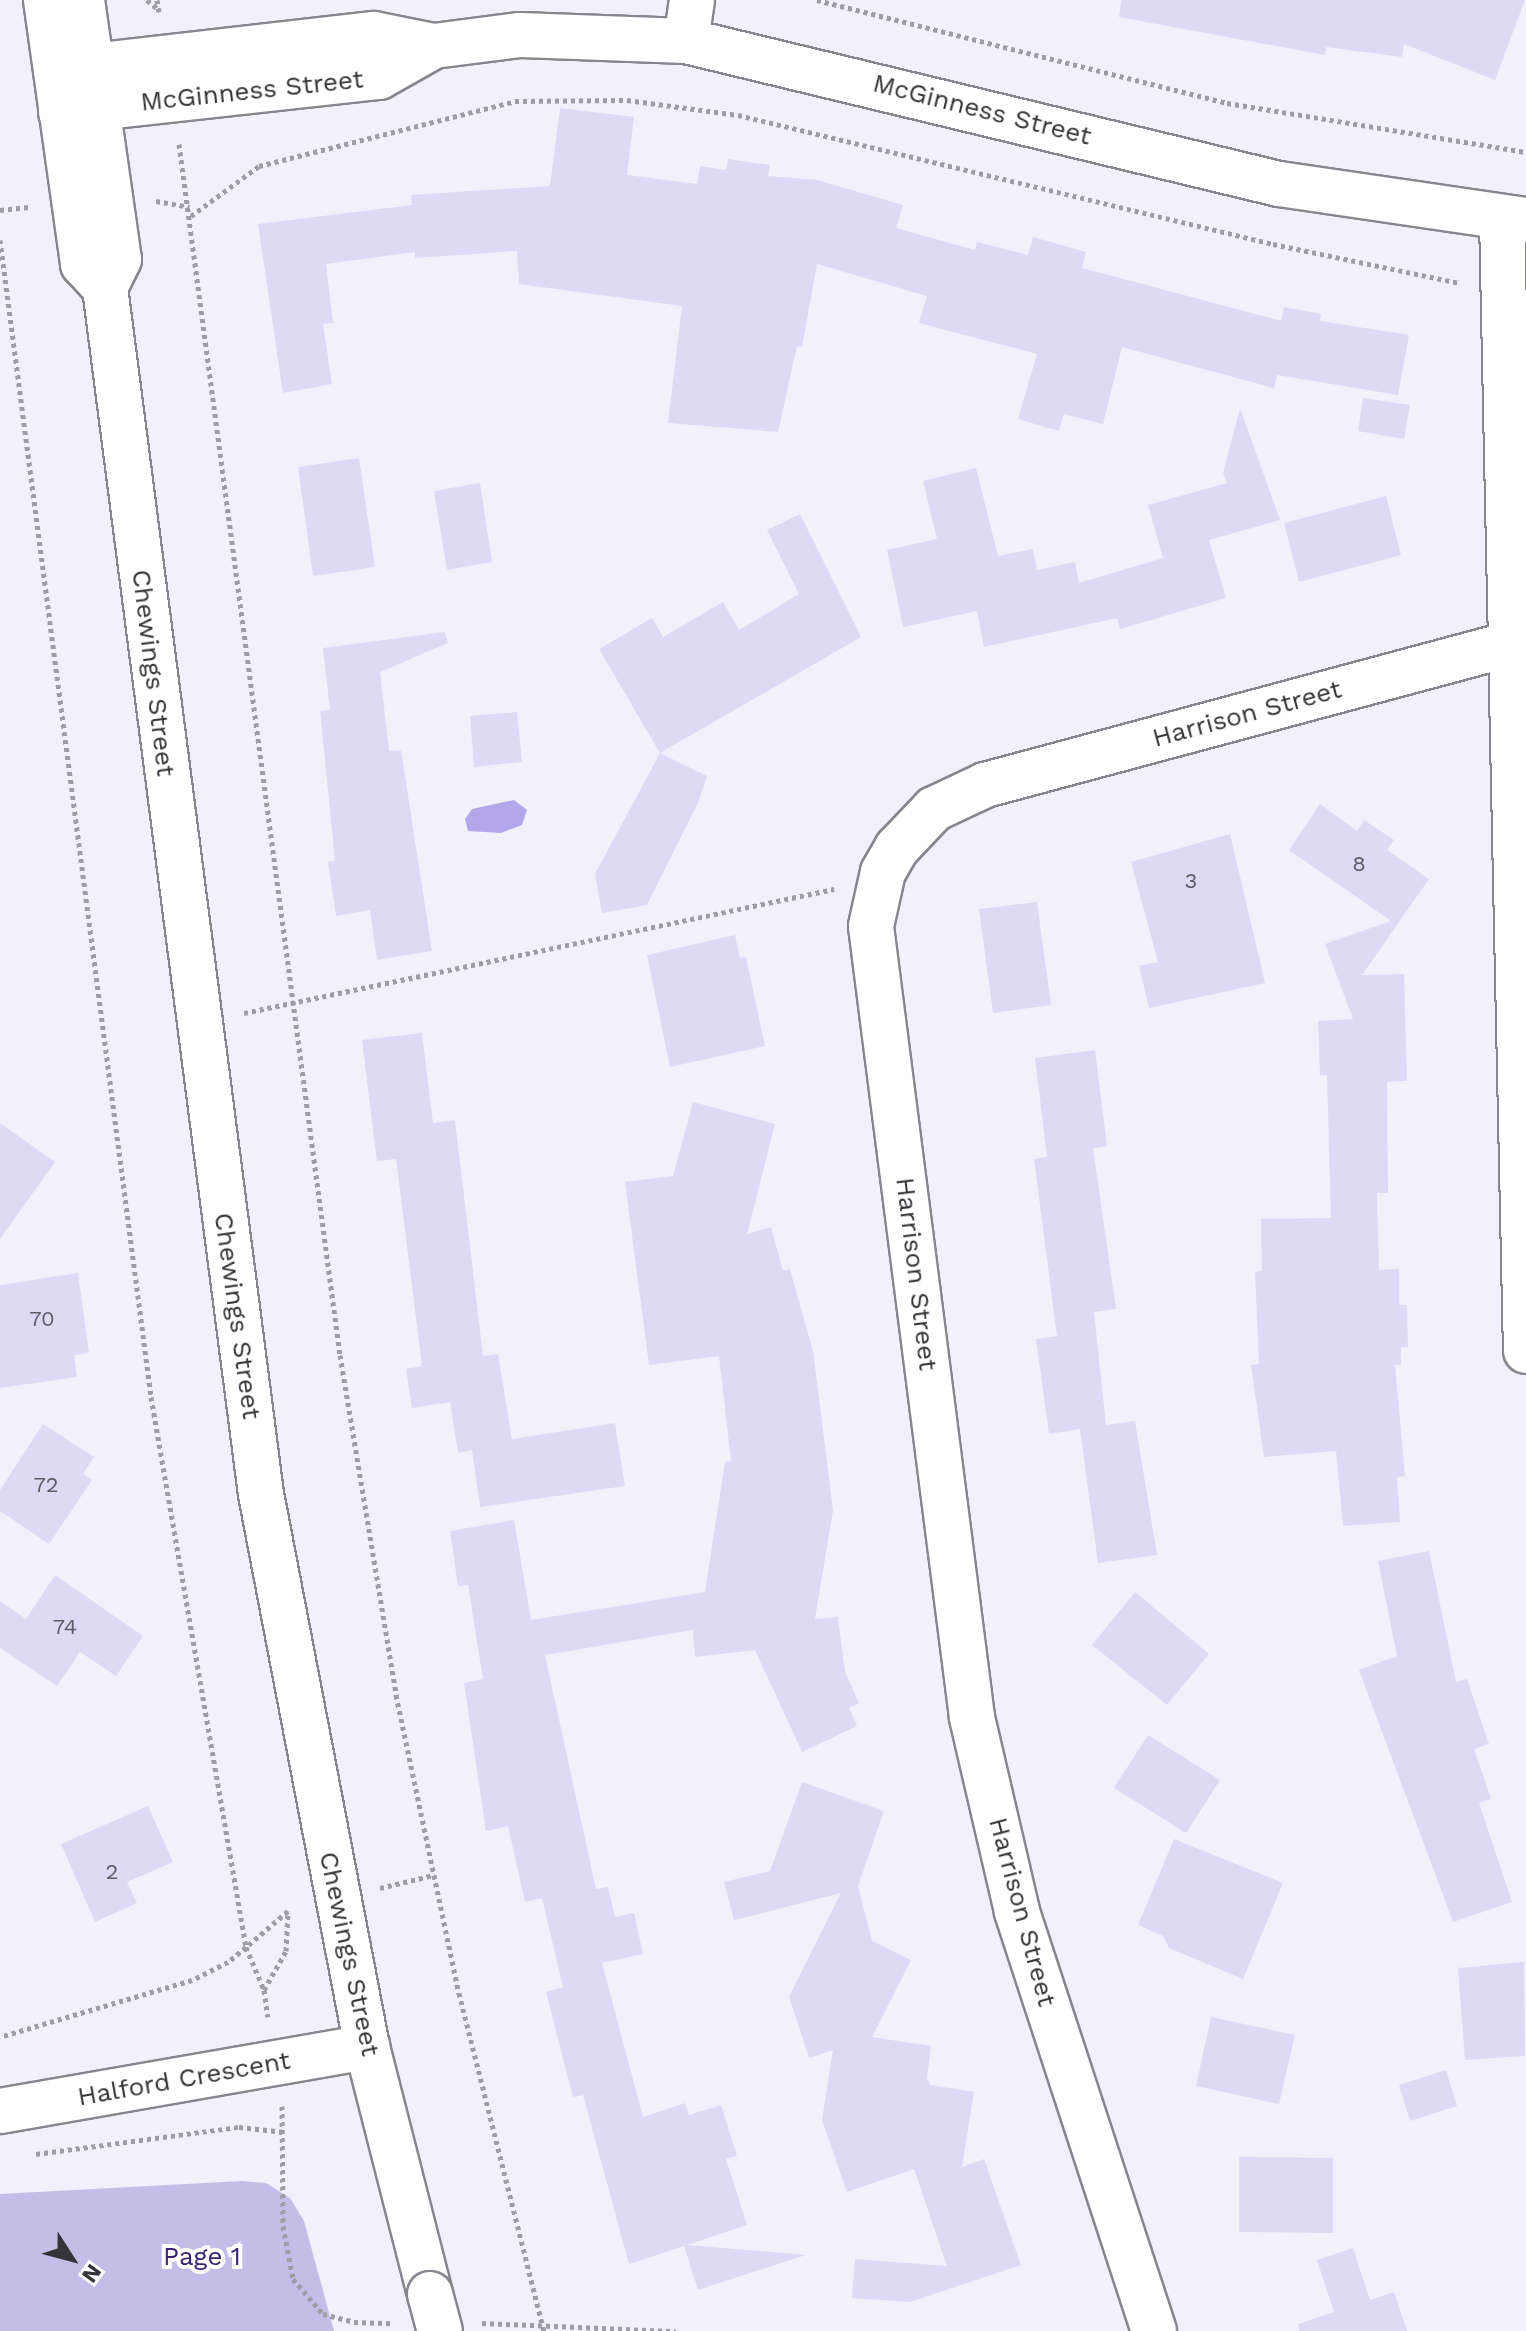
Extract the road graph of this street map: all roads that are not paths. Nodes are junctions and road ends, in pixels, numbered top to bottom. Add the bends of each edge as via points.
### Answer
1 (46, 0) edge
2 (82, 0) edge
3 (689, 21) edge
4 (77, 89) junction
5 (1514, 219) edge
6 (1510, 644) junction
7 (1520, 910) edge
8 (1526, 1351) edge
9 (367, 2047) junction
10 (0, 2111) edge
11 (435, 2312) edge
12 (1154, 2331) edge

1 - 4 street, Chewings Street
2 - 4 street, Chewings Street
3 - 4 street, McGinness Street via 434,46 379,77
3 - 5 street, McGinness Street via 1279,184
4 - 9 street, Chewings Street via 119,259 105,288 261,1494
5 - 6 street
6 - 7 street
6 - 12 street, Harrison Street via 985,785 934,809 897,848 881,879 871,926 972,1717 1017,1911
7 - 8 street
9 - 10 street, Halford Crescent
9 - 11 street, Chewings Street

